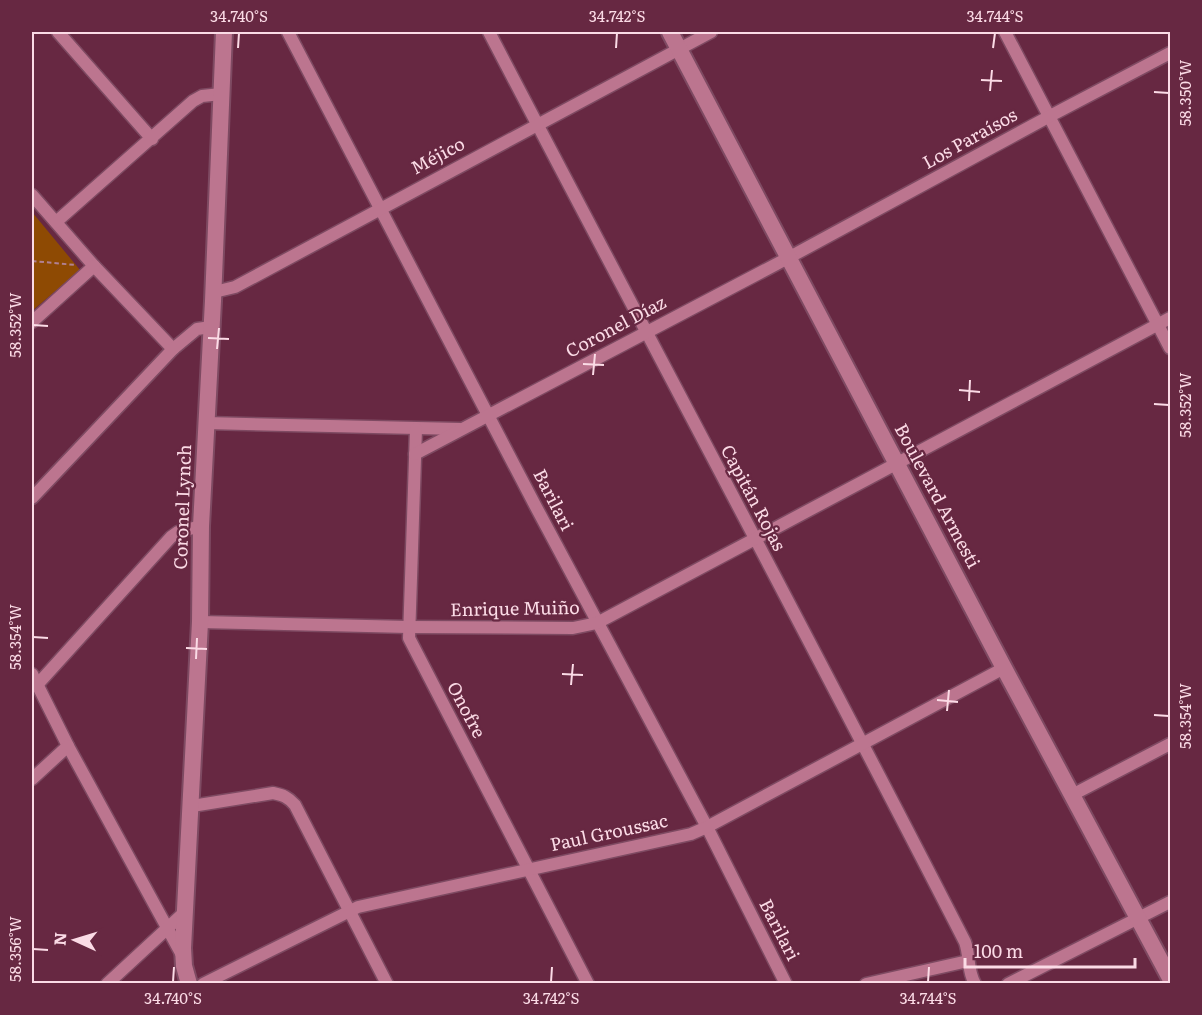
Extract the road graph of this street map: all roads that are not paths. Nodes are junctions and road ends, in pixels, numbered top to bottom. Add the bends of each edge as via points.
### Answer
1 (58, 32) edge
2 (224, 32) edge
3 (288, 32) edge
4 (489, 32) edge
5 (670, 32) edge
6 (711, 32) edge
7 (1005, 32) edge
8 (679, 48) junction
9 (1170, 53) edge
10 (221, 94) junction
11 (1050, 116) junction
12 (537, 124) junction
13 (152, 139) junction
14 (32, 195) edge
15 (381, 207) junction
16 (56, 222) junction
17 (788, 258) junction
18 (94, 266) junction
19 (214, 292) junction
20 (1170, 318) edge
21 (32, 322) edge
22 (1158, 324) junction
23 (211, 327) junction
24 (647, 331) junction
25 (1170, 348) edge
26 (173, 349) junction
27 (489, 415) junction
28 (206, 423) junction
29 (416, 429) junction
30 (461, 429) junction
31 (415, 454) junction
32 (897, 462) junction
33 (32, 498) edge
34 (201, 526) junction
35 (754, 538) junction
36 (200, 622) junction
37 (597, 623) junction
38 (408, 627) junction
39 (1004, 668) junction
40 (34, 679) edge
41 (864, 744) junction
42 (1170, 744) edge
43 (68, 746) junction
44 (32, 779) edge
45 (1072, 795) junction
46 (192, 806) junction
47 (707, 827) junction
48 (529, 868) junction
49 (1170, 902) edge
50 (186, 911) junction
51 (350, 911) junction
52 (1139, 918) junction
53 (167, 927) junction
54 (183, 956) junction
55 (968, 961) junction
56 (1170, 978) edge
57 (107, 984) edge
58 (189, 984) edge
59 (203, 984) edge
60 (387, 984) edge
61 (588, 984) edge
62 (786, 984) edge
63 (866, 984) edge
64 (975, 984) edge
65 (1008, 984) edge

1 - 13 street
2 - 10 main road, Coronel Lynch
3 - 15 street, Barilari
4 - 12 street, Capitán Rojas
5 - 8 main road, Boulevard Armesti
6 - 8 street, Méjico
7 - 11 street
8 - 12 street, Méjico
8 - 17 main road, Boulevard Armesti
9 - 11 street, Los Paraísos
10 - 13 street via 202,96
10 - 19 main road, Coronel Lynch
11 - 17 street, Los Paraísos
11 - 22 street
12 - 15 street, Méjico
12 - 24 street, Capitán Rojas
13 - 16 street
14 - 16 street
15 - 19 street, Méjico via 234,286
15 - 27 street, Barilari
16 - 18 street
17 - 24 street, Coronel Díaz
17 - 32 main road, Boulevard Armesti
18 - 21 street
18 - 26 street
19 - 23 main road, Coronel Lynch
20 - 22 street, Enrique Muiño
22 - 25 street
22 - 32 street, Enrique Muiño
23 - 26 street via 197,329
23 - 28 main road, Coronel Lynch
24 - 27 street, Coronel Díaz
24 - 35 street, Capitán Rojas
26 - 33 street
27 - 30 street, Coronel Díaz
27 - 37 street, Barilari
28 - 29 street, Coronel Díaz
28 - 34 main road, Coronel Lynch
29 - 30 street, Coronel Díaz
29 - 31 street, Onofre
30 - 31 street, Coronel Díaz
31 - 38 street, Onofre
32 - 35 street, Enrique Muiño
32 - 39 main road, Boulevard Armesti
34 - 36 main road, Coronel Lynch
34 - 40 street via 171,537
35 - 37 street, Enrique Muiño
35 - 41 street, Capitán Rojas
36 - 38 street, Enrique Muiño
36 - 46 main road, Coronel Lynch
37 - 38 street, Enrique Muiño via 573,628
37 - 47 street, Barilari
38 - 48 street, Onofre via 412,646
39 - 41 street, Paul Groussac
39 - 45 main road, Boulevard Armesti
40 - 43 street
41 - 47 street, Paul Groussac
41 - 55 street, Capitán Rojas via 965,942
42 - 45 street
43 - 44 street
43 - 53 street
45 - 52 main road, Boulevard Armesti
46 - 50 main road, Coronel Lynch
46 - 51 street via 273,793 289,798
47 - 48 street, Paul Groussac via 681,837
47 - 62 street, Barilari
48 - 51 street, Paul Groussac
48 - 61 street, Onofre
49 - 52 street
50 - 53 street
50 - 54 main road, Coronel Lynch
51 - 59 street, Paul Groussac
51 - 60 street
52 - 56 main road, Boulevard Armesti
52 - 65 street
53 - 54 street
53 - 57 street
54 - 58 main road, Coronel Lynch
55 - 63 street
55 - 64 street, Capitán Rojas

